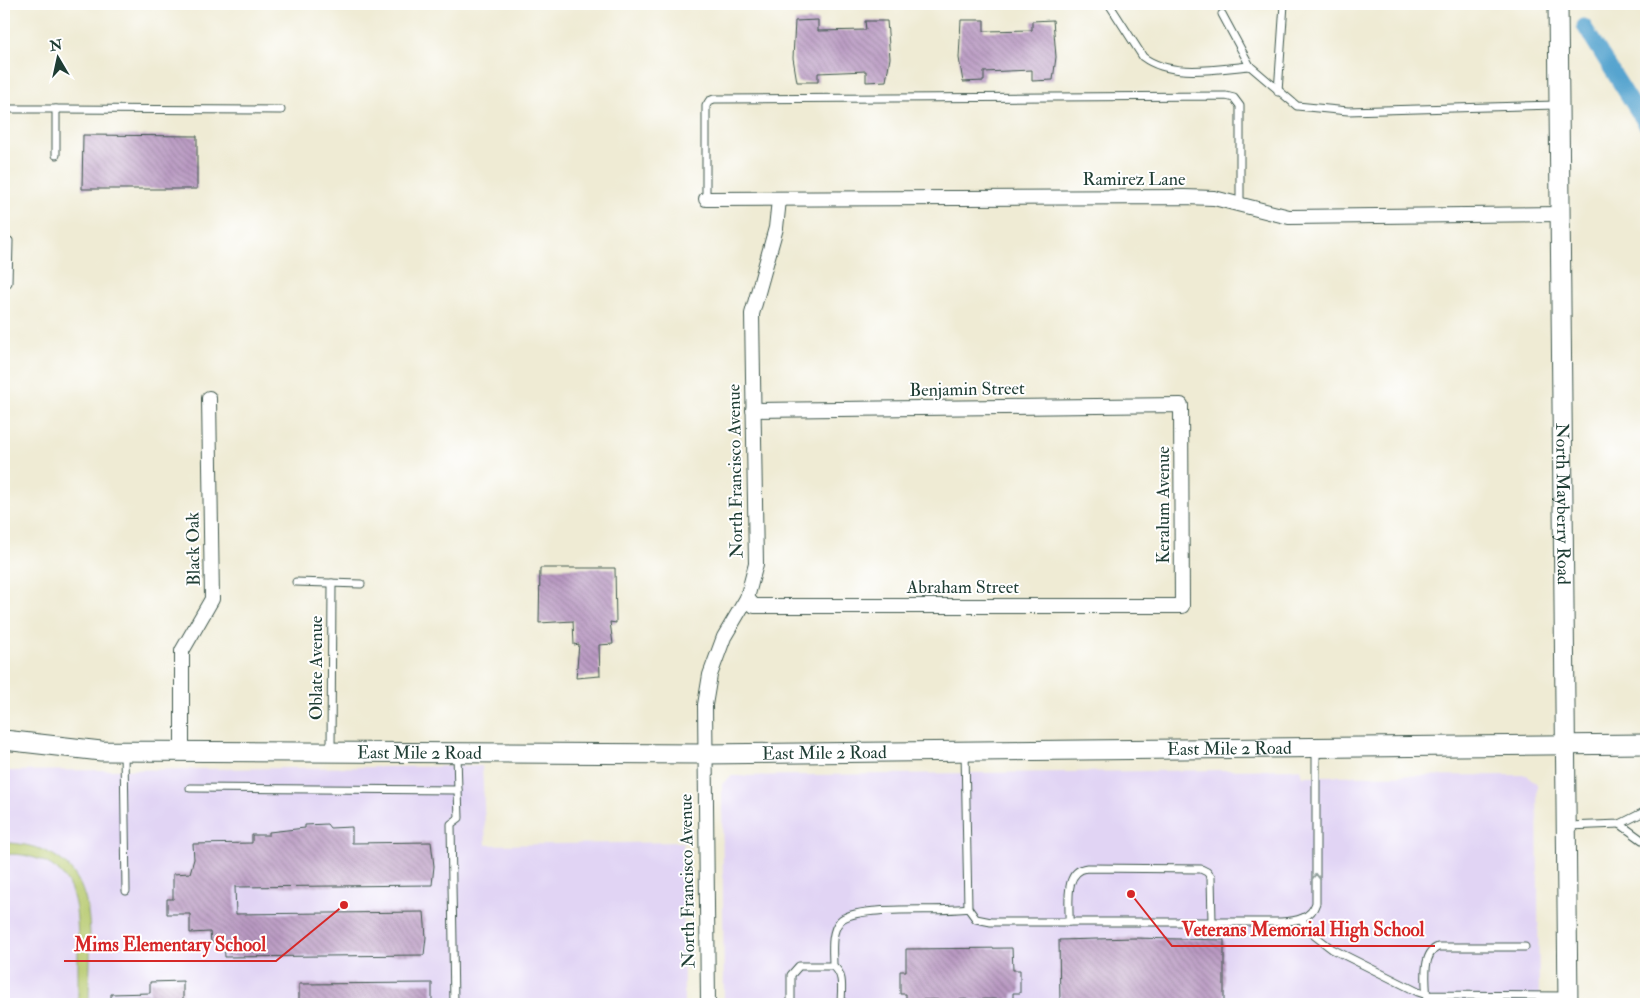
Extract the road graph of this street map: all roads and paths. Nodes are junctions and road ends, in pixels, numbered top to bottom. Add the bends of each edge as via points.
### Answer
1 (1109, 4) edge
2 (1284, 4) edge
3 (1558, 4) edge
4 (1222, 14) dead end
5 (1250, 66) junction
6 (1278, 92) junction
7 (1560, 105) junction
8 (4, 109) edge
9 (56, 109) junction
10 (281, 110) dead end
11 (56, 155) dead end
12 (706, 199) joint
13 (779, 200) junction
14 (1240, 204) junction
15 (1561, 214) junction
16 (4, 240) edge
17 (4, 285) edge
18 (209, 398) dead end
19 (1182, 405) joint
20 (753, 410) junction
21 (296, 582) dead end
22 (332, 584) junction
23 (361, 584) dead end
24 (747, 598) junction
25 (1182, 606) joint
26 (4, 740) edge
27 (1646, 744) edge
28 (1567, 746) junction
29 (1316, 748) junction
30 (124, 751) junction
31 (182, 751) junction
32 (331, 752) junction
33 (965, 752) junction
34 (457, 753) junction
35 (704, 754) junction
36 (190, 788) dead end
37 (458, 790) junction
38 (1646, 811) edge
39 (1620, 824) junction
40 (1567, 826) junction
41 (1646, 840) edge
42 (126, 891) dead end
43 (968, 908) junction
44 (1301, 919) junction
45 (1069, 922) junction
46 (1212, 922) junction
47 (1525, 948) dead end
48 (833, 966) junction
49 (1427, 995) junction
50 (1568, 1000) edge
51 (454, 1004) edge
52 (708, 1004) edge
53 (791, 1004) edge
54 (841, 1004) edge
55 (1427, 1004) edge

1 - 5 lane via 1143,56 1160,67 1218,69
2 - 6 lane
3 - 7 main road, North Mayberry Road
4 - 5 lane
5 - 6 lane
6 - 7 lane via 1297,106 1348,111
7 - 15 main road, North Mayberry Road
8 - 9 lane
9 - 10 lane
9 - 11 lane
12 - 13 street, Ramirez Lane
12 - 14 lane via 706,106 714,100 1226,96 1234,98 1240,106
13 - 14 street, Ramirez Lane via 1184,197 1214,198
13 - 20 street, North Francisco Avenue via 776,228 752,314
14 - 15 street, Ramirez Lane via 1289,217
15 - 28 main road, North Mayberry Road
16 - 17 lane via 9,240 8,283
18 - 31 street, Black Oak via 212,599 182,651
19 - 20 street, Benjamin Street
19 - 25 street, Keralum Avenue
20 - 24 street, North Francisco Avenue via 756,564
21 - 22 lane
22 - 23 lane
22 - 32 lane, Oblate Avenue
24 - 25 street, Abraham Street via 754,606
24 - 35 street, North Francisco Avenue via 724,637 710,675 705,705
26 - 30 main road, East Mile 2 Road
27 - 28 main road, East Mile 2 Road
28 - 29 main road, East Mile 2 Road
28 - 40 main road, North Mayberry Road
29 - 33 main road, East Mile 2 Road
44 -> 29 lane via 1314,909 1316,903
30 - 31 main road, East Mile 2 Road
30 - 42 lane
31 - 32 main road, East Mile 2 Road
32 - 34 main road, East Mile 2 Road
33 - 35 main road, East Mile 2 Road
33 - 43 lane
34 - 35 main road, East Mile 2 Road
34 - 37 lane
35 - 52 street, North Francisco Avenue
36 - 37 lane
37 - 51 lane via 459,818 451,824
38 - 39 lane
39 - 40 lane
39 - 41 lane
40 - 50 main road, North Mayberry Road
43 - 45 lane via 976,918 984,921
43 - 48 lane via 869,911 850,915 834,932
44 - 46 lane via 1288,922
44 - 49 lane via 1332,949
45 - 46 lane
45 - 46 lane via 1073,876 1082,869 1097,868 1201,869 1211,878
47 - 49 lane via 1433,949 1427,958
48 - 53 lane via 799,966 794,969
48 - 54 lane via 841,976
49 - 50 lane
49 - 55 lane

